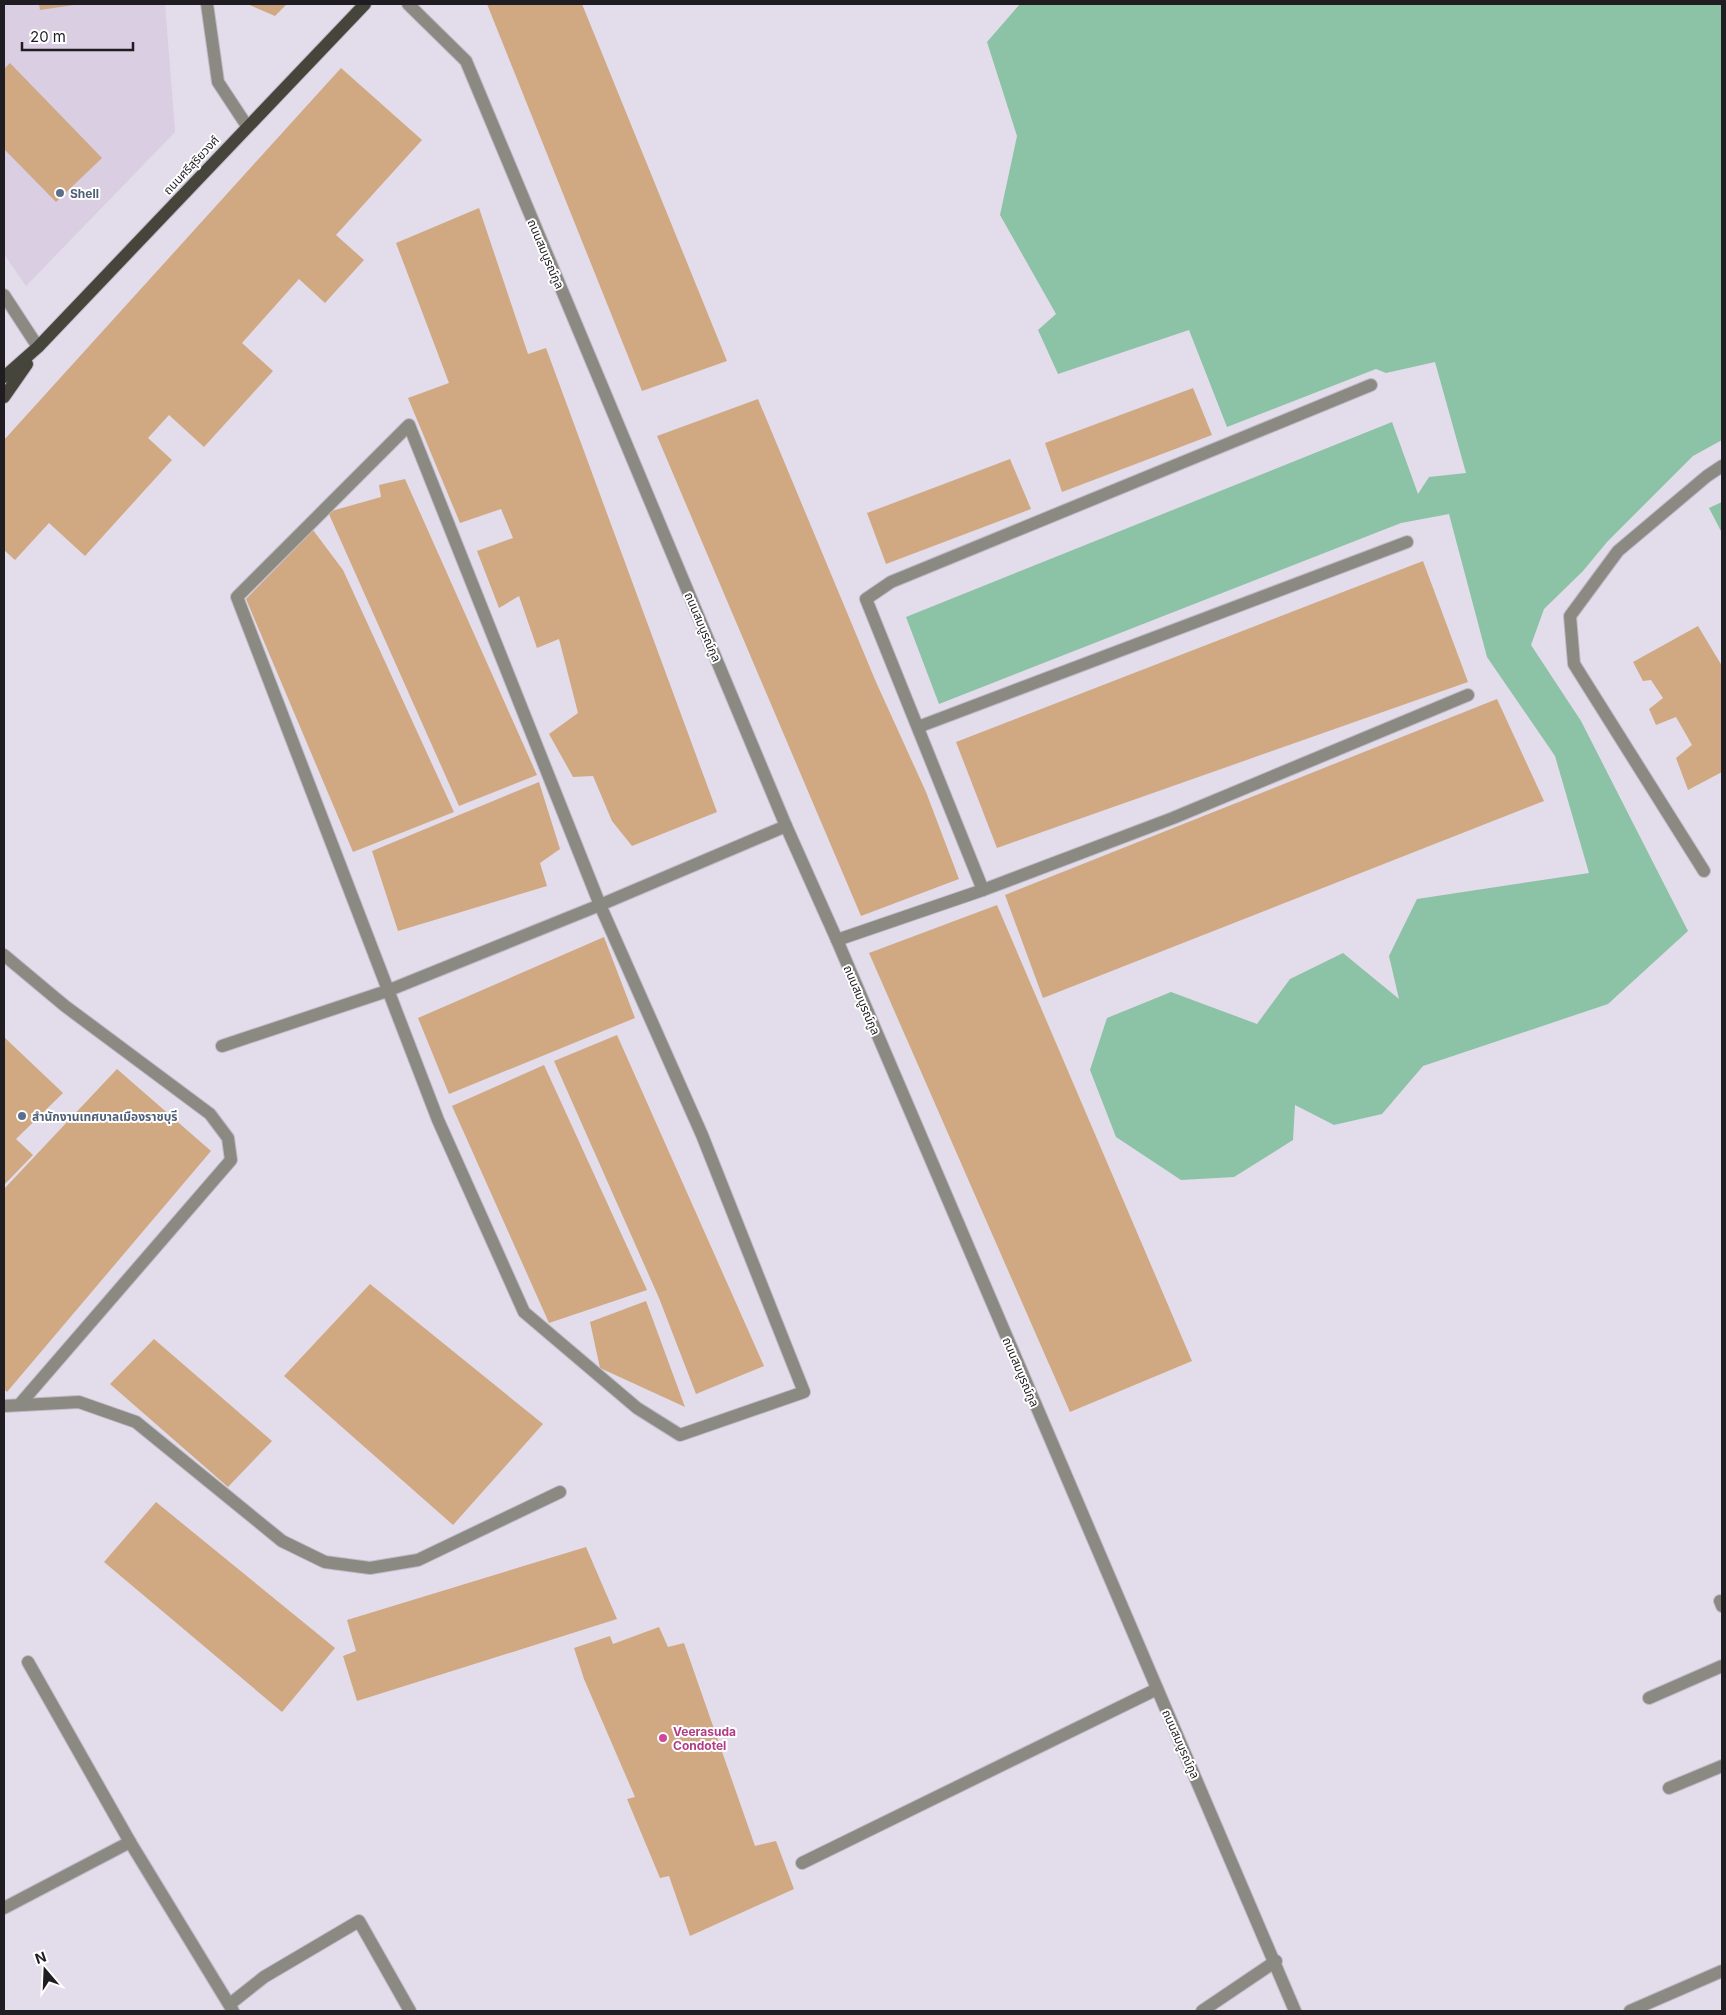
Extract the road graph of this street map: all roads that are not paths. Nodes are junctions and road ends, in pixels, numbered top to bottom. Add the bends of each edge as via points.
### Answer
1 (207, 4) edge
2 (365, 4) edge
3 (408, 4) edge
4 (247, 126) junction
5 (4, 296) edge
6 (38, 347) junction
7 (4, 377) edge
8 (1371, 385) dead end
9 (4, 397) edge
10 (1722, 466) edge
11 (1408, 542) dead end
12 (1468, 695) dead end
13 (918, 727) junction
14 (786, 826) junction
15 (1704, 870) dead end
16 (983, 890) junction
17 (600, 905) junction
18 (837, 940) junction
19 (4, 956) edge
20 (388, 991) junction
21 (222, 1046) dead end
22 (20, 1404) junction
23 (4, 1406) edge
24 (560, 1492) dead end
25 (28, 1662) dead end
26 (1722, 1666) edge
27 (1157, 1689) junction
28 (1649, 1698) dead end
29 (1722, 1766) edge
30 (1669, 1788) dead end
31 (130, 1842) junction
32 (802, 1863) dead end
33 (4, 1908) edge
34 (1276, 1961) junction
35 (1722, 1971) edge
36 (232, 2008) edge
37 (410, 2011) edge
38 (1202, 2011) edge
39 (1295, 2011) edge
40 (1630, 2011) edge

1 - 4 street via 218,82
2 - 4 main road, ถนนศรีสุริยวงศ์
3 - 14 street, ถนนสมบูรณ์กูล via 466,61
4 - 6 main road, ถนนศรีสุริยวงศ์
5 - 6 street
6 - 7 main road, ถนนศรีสุริยวงศ์
6 - 9 main road, ถนนศรีสุริยวงศ์
8 - 13 street via 891,582 866,599
10 - 15 street via 1618,551 1570,616 1574,664
11 - 13 street
12 - 16 street via 1173,818
13 - 16 street
14 - 17 street
14 - 18 street, ถนนสมบูรณ์กูล
16 - 18 street
17 - 20 street
17 - 20 street via 409,425 237,597
17 - 20 street via 702,1135 804,1392 680,1435 637,1408 524,1312 438,1120
18 - 27 street, ถนนสมบูรณ์กูล
19 - 22 street via 65,1006 210,1114 228,1138 231,1160
20 - 21 street
22 - 23 street
22 - 24 street via 79,1402 136,1422 282,1541 325,1562 370,1568 418,1560
25 - 31 street
26 - 28 street
27 - 32 street
27 - 34 street, ถนนสมบูรณ์กูล
29 - 30 street
31 - 33 street
31 - 36 street
34 - 38 street
34 - 39 street, ถนนสมบูรณ์กูล
35 - 40 street
36 - 37 street via 264,1977 359,1921

